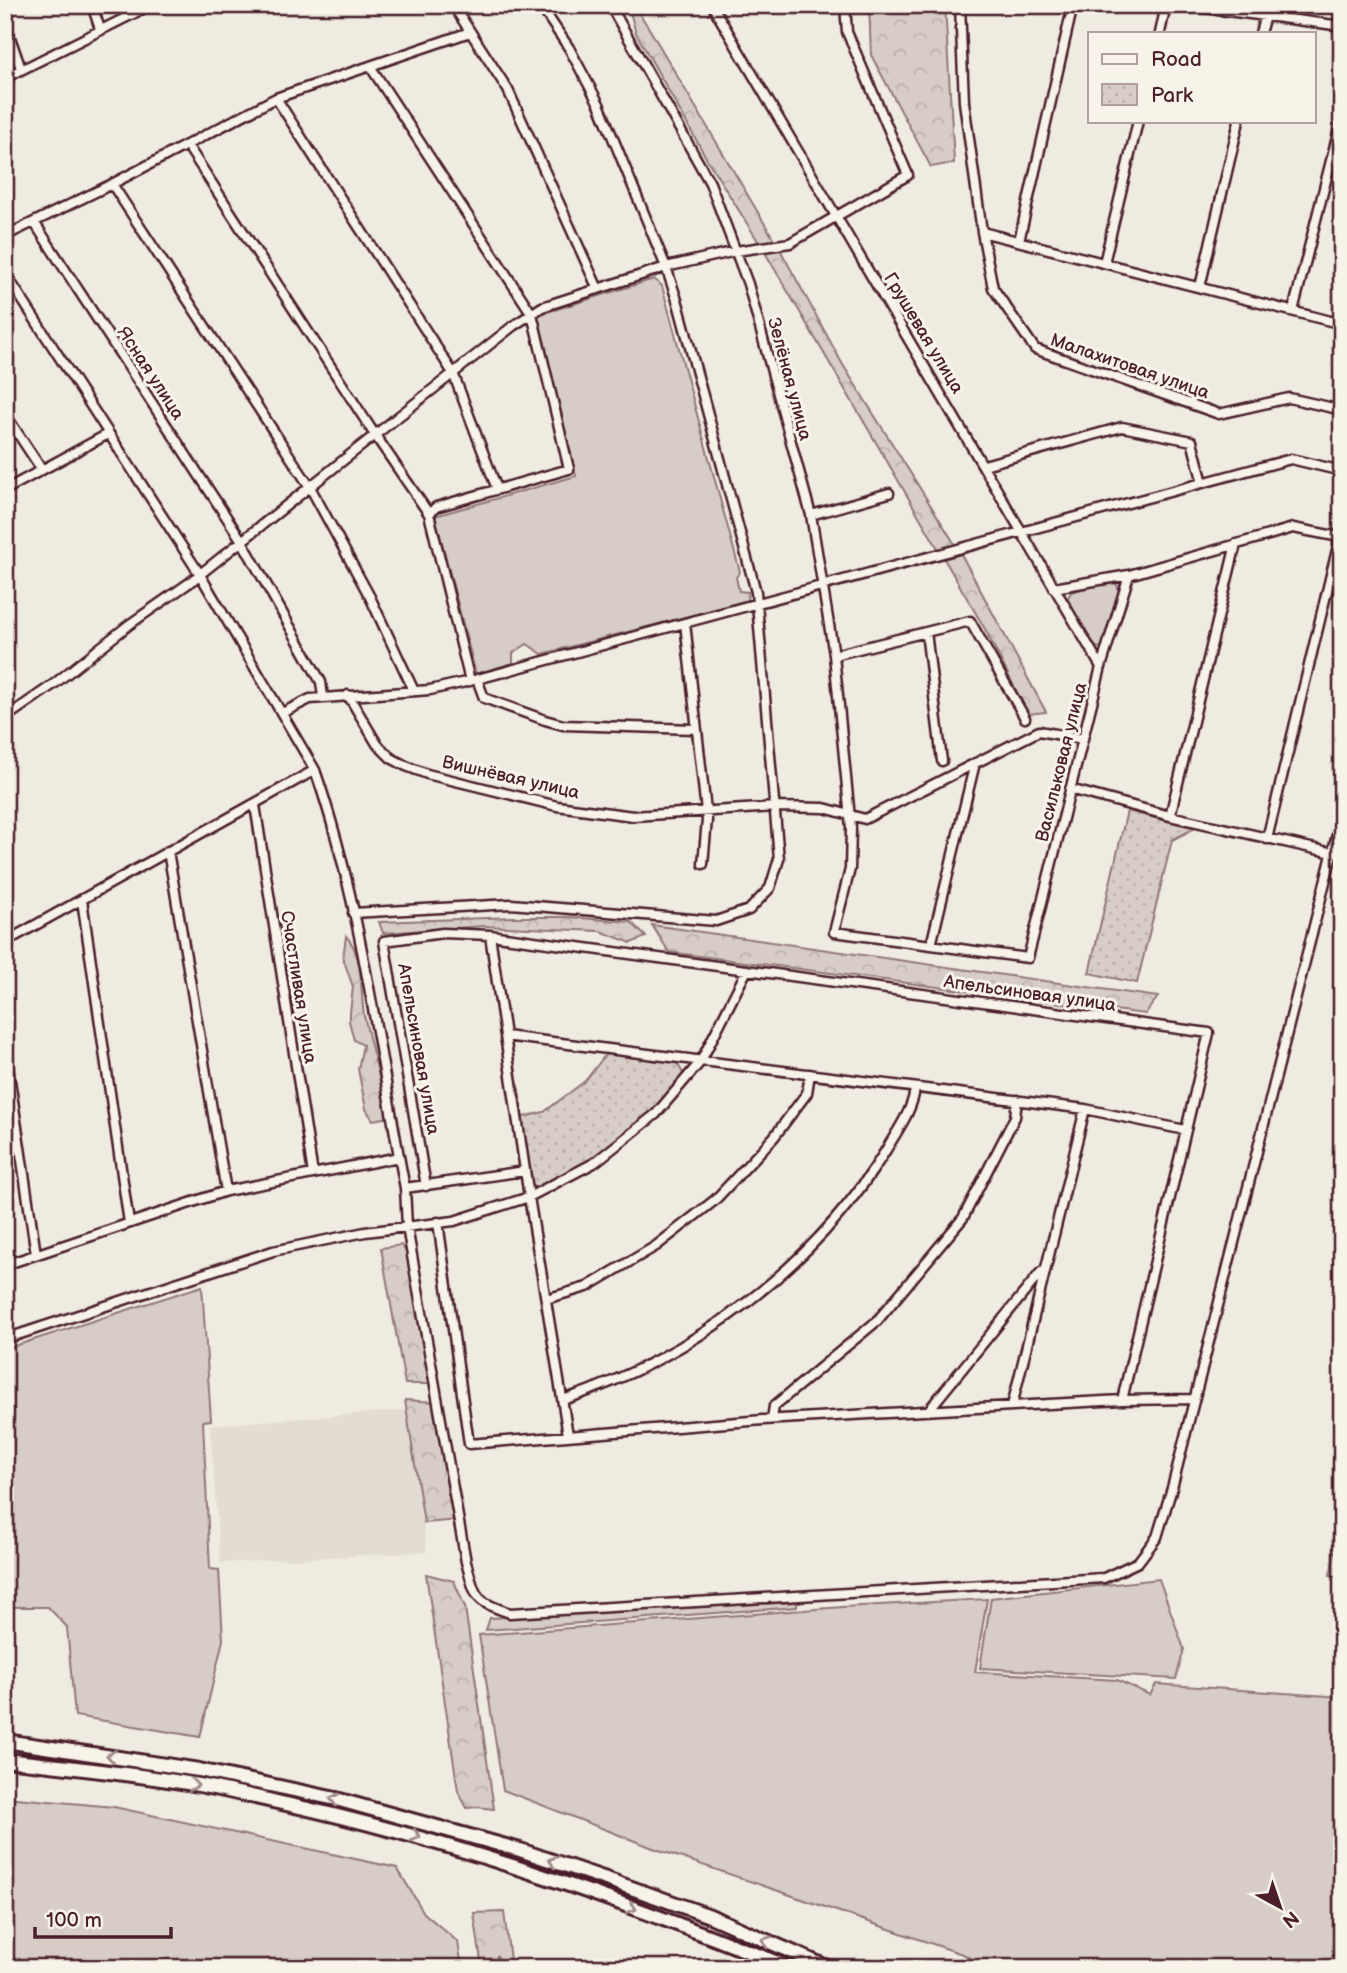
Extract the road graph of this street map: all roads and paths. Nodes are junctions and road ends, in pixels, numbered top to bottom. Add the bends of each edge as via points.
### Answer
1 (92, 5) edge
2 (151, 5) edge
3 (453, 5) edge
4 (540, 5) edge
5 (610, 5) edge
6 (845, 5) edge
7 (960, 5) edge
8 (1073, 5) edge
9 (1166, 5) edge
10 (1181, 5) edge
11 (715, 6) edge
12 (1265, 16) junction
13 (5, 23) edge
14 (1342, 26) edge
15 (100, 29) junction
16 (470, 32) junction
17 (1160, 32) edge
18 (1260, 32) edge
19 (370, 66) junction
20 (21, 69) junction
21 (5, 78) edge
22 (276, 98) junction
23 (1342, 117) edge
24 (1138, 122) edge
25 (1240, 122) edge
26 (187, 145) junction
27 (112, 184) junction
28 (837, 217) junction
29 (34, 222) junction
30 (982, 232) junction
31 (5, 236) edge
32 (1019, 242) junction
33 (736, 251) junction
34 (1104, 263) junction
35 (666, 267) junction
36 (5, 273) edge
37 (1200, 287) junction
38 (598, 289) junction
39 (1293, 311) junction
40 (532, 314) junction
41 (1342, 324) edge
42 (453, 373) junction
43 (1342, 410) edge
44 (5, 414) edge
45 (108, 434) junction
46 (375, 435) junction
47 (984, 465) junction
48 (42, 470) junction
49 (1342, 471) edge
50 (1203, 483) junction
51 (310, 487) junction
52 (497, 489) junction
53 (5, 490) edge
54 (889, 493) dead end
55 (429, 514) junction
56 (811, 515) junction
57 (1024, 532) junction
58 (1341, 533) edge
59 (242, 541) junction
60 (1236, 544) junction
61 (200, 573) junction
62 (1129, 575) junction
63 (824, 584) junction
64 (1054, 588) junction
65 (757, 604) junction
66 (685, 623) junction
67 (926, 632) junction
68 (834, 655) junction
69 (1101, 667) junction
70 (474, 680) junction
71 (414, 691) junction
72 (348, 695) junction
73 (323, 697) junction
74 (282, 713) junction
75 (5, 718) edge
76 (1025, 718) dead end
77 (695, 729) junction
78 (1083, 739) junction
79 (942, 761) dead end
80 (975, 763) junction
81 (315, 770) junction
82 (1070, 789) junction
83 (255, 805) junction
84 (775, 807) junction
85 (705, 811) junction
86 (1342, 815) edge
87 (849, 816) junction
88 (1170, 816) junction
89 (1267, 839) junction
90 (168, 851) junction
91 (1333, 853) junction
92 (703, 864) dead end
93 (82, 900) junction
94 (353, 913) junction
95 (490, 936) junction
96 (5, 942) edge
97 (931, 945) junction
98 (747, 970) junction
99 (505, 1036) junction
100 (5, 1047) edge
101 (701, 1060) junction
102 (810, 1074) junction
103 (915, 1088) junction
104 (1017, 1101) junction
105 (1085, 1109) junction
106 (1185, 1129) junction
107 (399, 1157) junction
108 (525, 1171) junction
109 (313, 1174) junction
110 (426, 1185) junction
111 (405, 1188) junction
112 (226, 1191) junction
113 (529, 1197) junction
114 (438, 1222) junction
115 (129, 1223) junction
116 (407, 1227) junction
117 (36, 1254) junction
118 (5, 1265) edge
119 (1044, 1269) junction
120 (546, 1299) junction
121 (5, 1339) edge
122 (1193, 1399) junction
123 (563, 1400) junction
124 (1122, 1400) junction
125 (1012, 1406) junction
126 (928, 1411) junction
127 (772, 1419) junction
128 (568, 1436) junction
129 (5, 1741) edge
130 (5, 1760) edge
131 (609, 1880) junction
132 (602, 1897) junction
133 (790, 1968) edge
134 (829, 1968) edge

1 - 15 street
2 - 15 street
3 - 16 street
4 - 35 street via 599,104
5 - 33 street, Зелёная улица via 710,183
6 - 28 street via 847,32 908,175
7 - 30 street, Малахитовая улица via 964,102
8 - 32 street
9 - 17 street
10 - 12 street
11 - 28 street, Грушевая улица
12 - 14 street
12 - 18 street
13 - 20 street
15 - 20 street
16 - 19 street
16 - 38 street via 508,90
19 - 22 street
19 - 40 street
20 - 21 street
22 - 26 street
22 - 42 street
23 - 39 street
24 - 34 street
25 - 37 street
26 - 27 street
26 - 46 street
27 - 29 street
27 - 51 street
28 - 33 street via 790,243
28 - 47 street, Грушевая улица
29 - 31 street
29 - 59 street, Ясная улица
30 - 32 street
30 - 43 street, Малахитовая улица via 993,288 1035,349 1219,414 1289,398
32 - 34 street
33 - 35 street
33 - 56 street, Зелёная улица
34 - 37 street
35 - 38 street
35 - 65 street
36 - 45 street
37 - 39 street
38 - 40 street
39 - 41 street
40 - 42 street
40 - 52 street via 569,469
42 - 46 street
42 - 52 street
44 - 48 street
45 - 48 street
45 - 61 street
46 - 51 street
46 - 55 street
47 - 50 street via 1122,427 1192,441
47 - 57 street, Грушевая улица
48 - 53 street
49 - 50 street via 1291,459
50 - 57 street
51 - 59 street
51 - 71 street
52 - 55 street via 436,507
54 - 56 street
55 - 70 street
56 - 63 street, Зелёная улица
57 - 63 street
57 - 64 street, Грушевая улица
58 - 60 street via 1293,528
58 - 89 street
59 - 61 street
59 - 73 street via 321,682
60 - 62 street
60 - 88 street
61 - 74 street
61 - 75 street
62 - 64 street
62 - 69 street, Васильковая улица
63 - 65 street
63 - 68 street, Зелёная улица
64 - 69 street, Грушевая улица
65 - 66 street
65 - 84 street
66 - 70 street
66 - 77 street
67 - 68 street
67 - 76 street via 970,621
67 - 79 street
68 - 87 street, Зелёная улица
69 - 78 street, Васильковая улица
70 - 71 street
70 - 77 street via 484,698 554,723
71 - 72 street
72 - 73 street
72 - 85 street, Вишнёвая улица via 377,744 391,758 427,774 556,806 633,816
73 - 74 street
74 - 81 street
77 - 85 street
78 - 80 street via 1040,730
78 - 82 street, Васильковая улица
80 - 87 street via 865,819
80 - 97 street
81 - 83 street
81 - 94 street
82 - 88 street
82 - 97 street, Васильковая улица via 1028,958
83 - 90 street
83 - 109 street, Счастливая улица
84 - 85 street, Вишнёвая улица
84 - 87 street, Вишнёвая улица via 824,808
84 - 94 street via 779,859 770,888 749,910 716,921 511,904
85 - 92 street
86 - 91 street
87 - 97 street via 850,869 834,932
88 - 89 street
89 - 91 street
90 - 93 street
90 - 112 street
91 - 122 street
93 - 96 street
93 - 115 street
94 - 107 street
95 - 98 street, Апельсиновая улица
95 - 99 street
95 - 110 street, Апельсиновая улица via 443,933 384,941
98 - 101 street
98 - 106 street, Апельсиновая улица via 1209,1033
99 - 101 street
99 - 108 street
100 - 117 street
101 - 102 street
101 - 113 street via 656,1114 594,1163
102 - 103 street
102 - 120 street via 807,1093 774,1137 715,1200 656,1246 587,1287
103 - 104 street
103 - 123 street via 904,1119 871,1173 809,1248 737,1310 677,1348 594,1390
104 - 105 street
104 - 127 street via 1015,1117 963,1218 877,1321 774,1406
105 - 106 street
105 - 119 street
106 - 124 street, Апельсиновая улица
107 - 109 street
107 - 111 street
108 - 110 street
108 - 113 street
109 - 112 street
110 - 111 street
111 - 116 street
112 - 115 street
113 - 114 street
113 - 120 street
114 - 116 street
114 - 128 street via 468,1444
115 - 117 street
116 - 121 street via 273,1251
116 - 122 street via 467,1567 475,1596 510,1613 1104,1578 1138,1562 1157,1537
117 - 118 street
119 - 125 street
119 - 126 street
120 - 123 street
122 - 124 street
123 - 128 street
124 - 125 street
125 - 126 street
126 - 127 street
127 - 128 street
131 -> 129 main road via 336,1799 199,1769
130 -> 132 main road via 201,1785 332,1814 421,1837
131 - 132 main road
134 -> 131 main road via 710,1916
132 -> 133 main road

